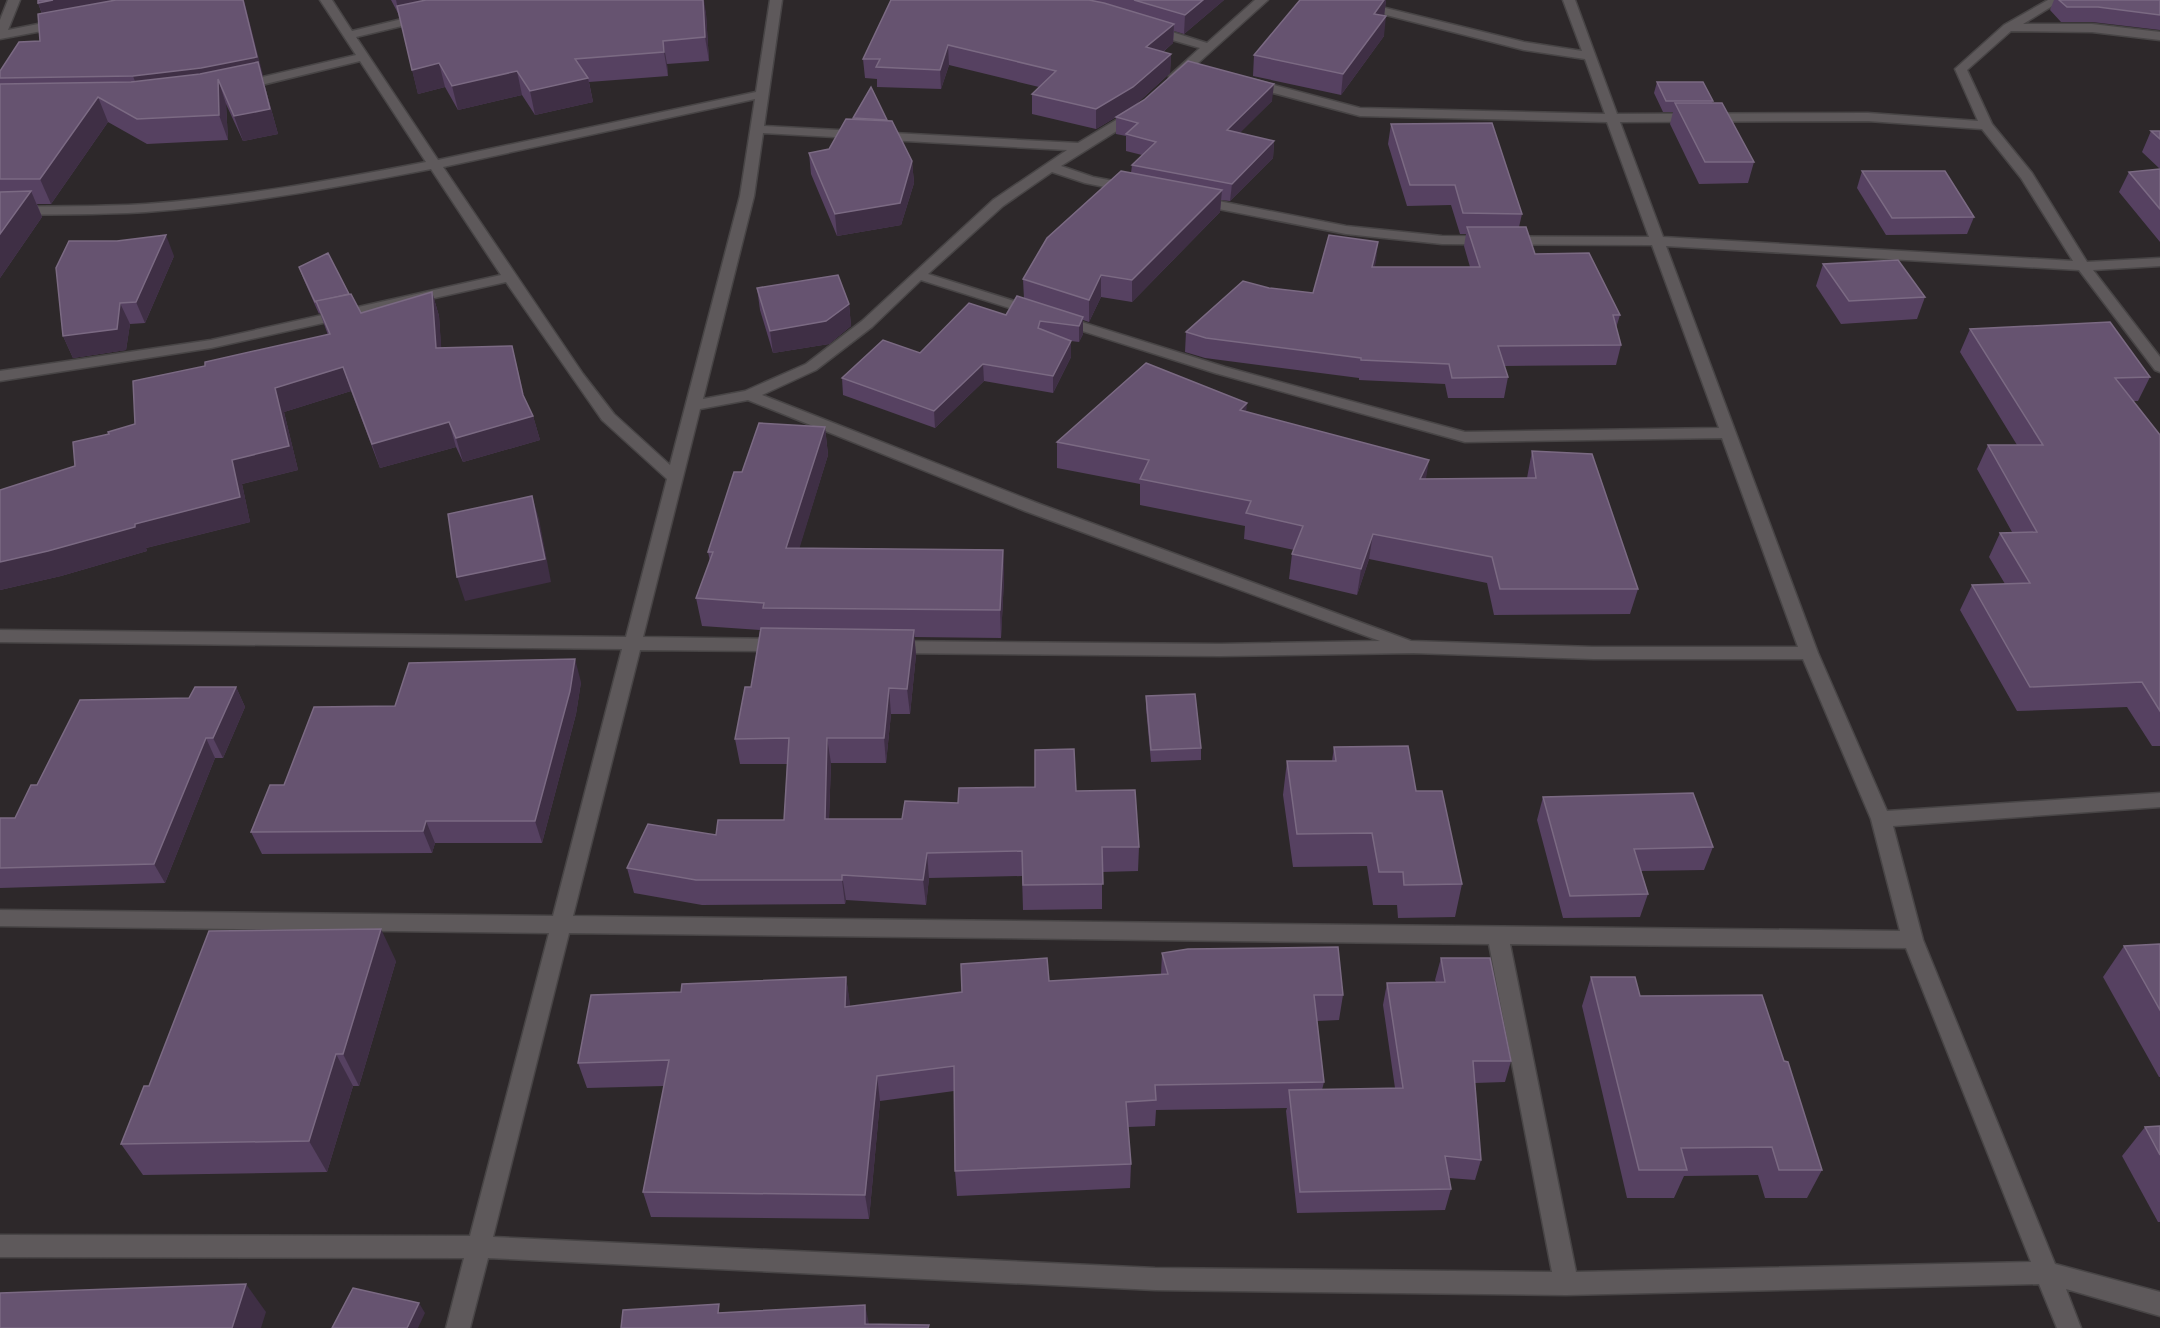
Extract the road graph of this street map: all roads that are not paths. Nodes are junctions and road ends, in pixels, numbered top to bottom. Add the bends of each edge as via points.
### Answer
1 (14, 0) edge
2 (326, 0) edge
3 (776, 0) edge
4 (1262, 0) edge
5 (1339, 0) edge
6 (1569, 0) edge
7 (2056, 0) edge
8 (438, 15) edge
9 (71, 22) edge
10 (1140, 27) edge
11 (2008, 27) junction
12 (0, 35) edge
13 (348, 35) junction
14 (2160, 36) edge
15 (1208, 47) junction
16 (1591, 56) junction
17 (363, 57) junction
18 (1241, 81) edge
19 (227, 89) edge
20 (1162, 89) edge
21 (762, 94) junction
22 (1146, 104) edge
23 (1613, 118) junction
24 (1986, 125) junction
25 (757, 129) junction
26 (1080, 147) junction
27 (435, 166) junction
28 (1051, 167) junction
29 (1148, 191) edge
30 (1183, 198) edge
31 (0, 211) edge
32 (1659, 241) junction
33 (2160, 262) edge
34 (2083, 266) junction
35 (918, 274) junction
36 (510, 277) junction
37 (2160, 367) edge
38 (0, 376) edge
39 (749, 395) junction
40 (693, 406) junction
41 (1728, 433) junction
42 (675, 478) junction
43 (0, 636) edge
44 (631, 644) junction
45 (796, 645) edge
46 (867, 646) edge
47 (1413, 647) junction
48 (1809, 653) junction
49 (2160, 800) edge
50 (1881, 819) junction
51 (0, 918) edge
52 (563, 924) junction
53 (1498, 936) junction
54 (1913, 940) junction
55 (0, 1246) edge
56 (479, 1246) junction
57 (2047, 1273) junction
58 (1566, 1284) junction
59 (2160, 1304) edge
60 (458, 1328) edge
61 (2069, 1328) edge

1 - 12 street
2 - 13 street
3 - 21 street
4 - 15 street
5 - 16 street via 1524,46
6 - 16 street
7 - 11 street
8 - 13 street
9 - 12 street
10 - 15 street
11 - 14 street via 2092,28
11 - 24 street via 1961,69
13 - 17 street
15 - 20 street via 1192,68
16 - 23 street
17 - 19 street
17 - 27 street
18 - 23 street via 1360,112
21 - 25 street
21 - 27 street
22 - 26 street
23 - 24 street via 1868,117
23 - 32 street
24 - 34 street via 2027,176
25 - 26 street
25 - 40 street via 747,196
26 - 28 street
27 - 31 street via 165,206
27 - 36 street
28 - 29 street via 1090,180
28 - 35 street via 998,203
30 - 32 street via 1346,230 1442,240
32 - 34 street
32 - 41 street
33 - 34 street
34 - 37 street
35 - 39 street via 867,324 811,367
35 - 41 street via 1220,370 1465,437
36 - 38 street via 211,344
36 - 42 street via 608,417
39 - 40 street
39 - 47 street via 1030,507
40 - 42 street
41 - 48 street
42 - 44 street
43 - 44 street
44 - 45 street
44 - 52 street
46 - 47 street via 1220,650
47 - 48 street via 1593,653
48 - 50 street
49 - 50 street
50 - 54 street
51 - 52 street
52 - 53 street
52 - 56 street
53 - 54 street
53 - 58 street
54 - 57 street
55 - 56 street
56 - 58 street via 1155,1280
56 - 60 street
57 - 58 street
57 - 59 street
57 - 61 street

